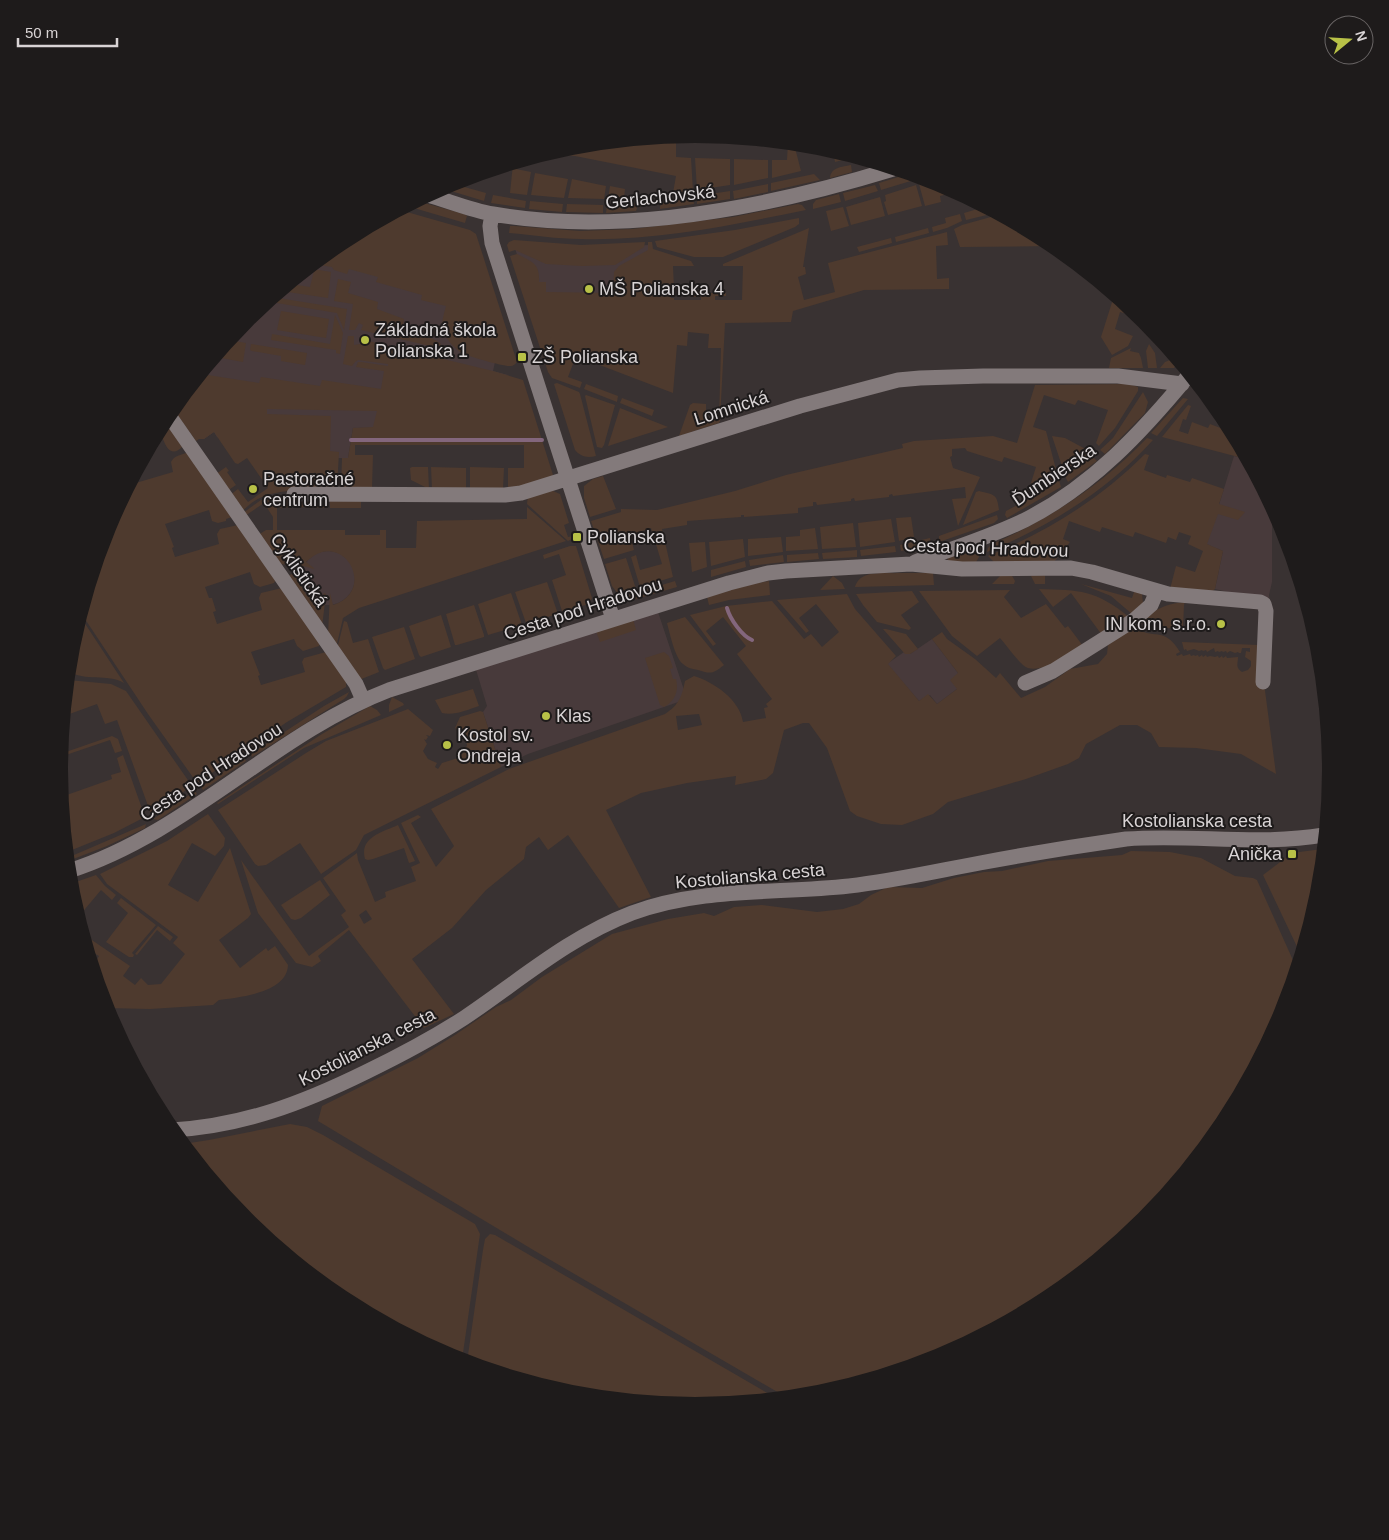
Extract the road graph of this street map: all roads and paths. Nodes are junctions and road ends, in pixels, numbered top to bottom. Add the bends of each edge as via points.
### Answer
1 (883, 172) edge
2 (439, 198) edge
3 (492, 214) junction
4 (1185, 379) edge
5 (173, 422) edge
6 (568, 479) junction
7 (294, 494) dead end
8 (911, 564) junction
9 (1157, 590) junction
10 (613, 619) junction
11 (1263, 682) dead end
12 (1025, 683) dead end
13 (363, 700) junction
14 (1318, 836) edge
15 (76, 867) edge
16 (181, 1129) edge

1 - 3 street, Gerlachovská via 806,194 669,217 585,222
2 - 3 street, Gerlachovská
3 - 6 street via 492,243
4 - 6 street, Lomnická via 982,376 898,380 800,406
4 - 8 street, Ďumbierska via 1132,440 1069,493 1025,519
5 - 13 street, Cyklistická via 356,684
6 - 7 street, Lomnická via 527,492 505,495
6 - 10 street
8 - 9 street, Cesta pod Hradovou via 962,569 1071,568
8 - 10 street, Cesta pod Hradovou via 768,573
9 - 11 street, Cesta pod Hradovou via 1181,596 1264,604
9 - 12 street via 1151,605 1134,620 1053,671
10 - 13 street, Cesta pod Hradovou
13 - 15 street, Cesta pod Hradovou via 316,726 156,832
14 - 16 street, Kostolianska cesta via 1291,840 1126,839 851,886 709,896 658,905 611,921 582,936 430,1038 332,1089 264,1115 217,1126

